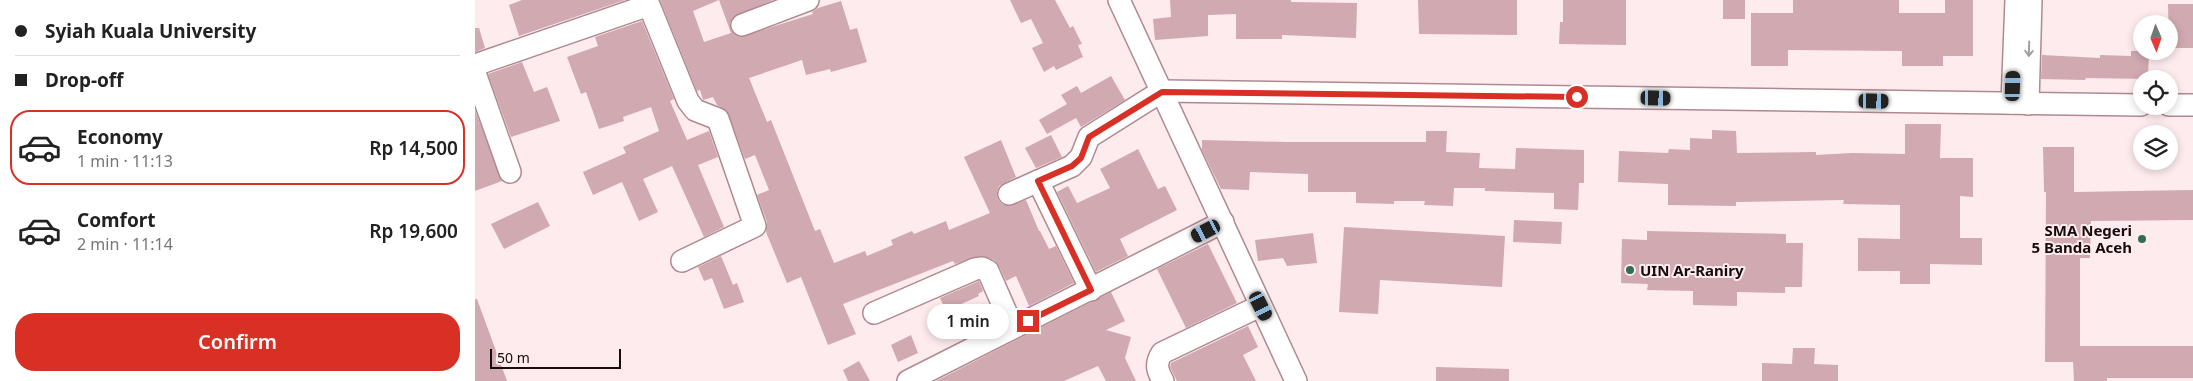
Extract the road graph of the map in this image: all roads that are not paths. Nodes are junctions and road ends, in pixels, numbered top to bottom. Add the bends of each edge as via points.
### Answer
1 (808, 0) edge
2 (1119, 0) edge
3 (2015, 0) edge
4 (2031, 0) edge
5 (651, 3) edge
6 (742, 26) dead end
7 (475, 64) edge
8 (475, 73) edge
9 (1162, 92) junction
10 (2020, 103) junction
11 (2133, 104) edge
12 (2178, 105) edge
13 (2193, 105) edge
14 (510, 172) dead end
15 (1038, 181) junction
16 (1009, 194) dead end
17 (1223, 222) junction
18 (682, 261) dead end
19 (1091, 290) junction
20 (1261, 306) junction
21 (874, 313) dead end
22 (1013, 328) junction
23 (908, 381) edge
24 (1163, 381) edge
25 (1296, 381) edge

1 - 6 street
2 - 9 street
3 - 10 street
4 -> 10 street
5 - 7 street
5 - 18 street via 687,101 695,110 719,120 755,226
8 - 14 street
9 - 10 street
9 - 15 street via 1089,137 1081,158 1072,166
9 - 17 street
10 - 11 street
12 - 13 street
15 - 16 street
15 - 19 street
17 - 19 street
17 - 20 street
19 - 22 street
20 - 24 street via 1162,353 1157,360 1157,370
20 - 25 street
21 - 22 street via 982,268 988,271
22 - 23 street

